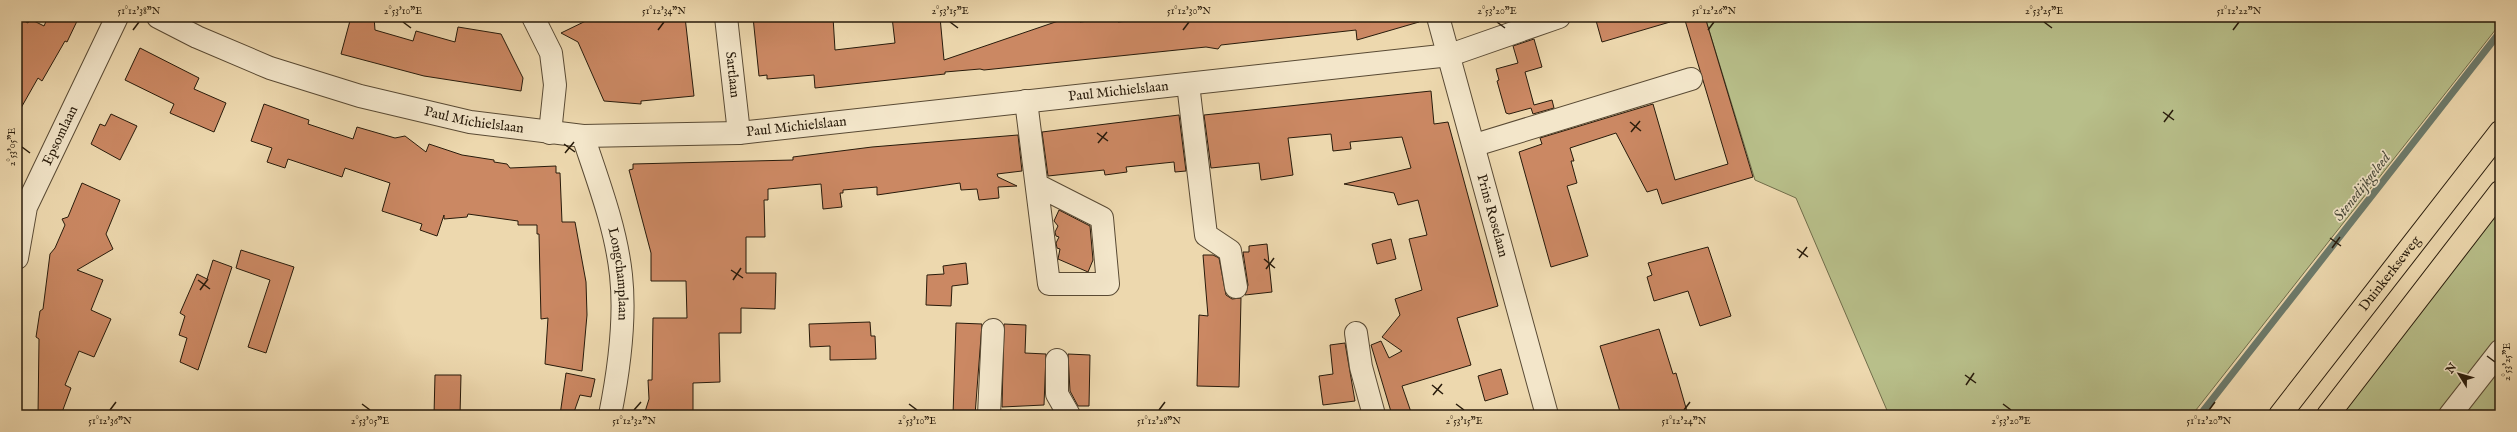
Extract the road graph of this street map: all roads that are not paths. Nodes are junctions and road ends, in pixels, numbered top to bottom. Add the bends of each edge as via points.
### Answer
1 (117, 17) edge
2 (158, 17) edge
3 (533, 17) edge
4 (726, 17) edge
5 (1438, 17) edge
6 (1559, 17) edge
7 (1450, 55) junction
8 (1690, 79) dead end
9 (1188, 84) junction
10 (1026, 101) junction
11 (2500, 132) edge
12 (550, 133) junction
13 (739, 133) junction
14 (583, 136) junction
15 (1475, 145) junction
16 (1037, 185) junction
17 (2500, 192) edge
18 (22, 211) edge
19 (17, 258) edge
20 (1236, 287) dead end
21 (992, 330) dead end
22 (1356, 333) dead end
23 (2500, 351) edge
24 (1057, 360) dead end
25 (610, 415) edge
26 (989, 415) edge
27 (1069, 415) edge
28 (1374, 415) edge
29 (1547, 415) edge
30 (2280, 415) edge
31 (2328, 415) edge
32 (2450, 415) edge

1 - 18 street, Epsomlaan
2 - 12 street, Paul Michielslaan via 197,37 270,68 360,96 470,122
3 - 12 street via 551,53 555,85
4 - 13 street, Sartlaan
5 - 7 street, Prins Roselaan
6 - 7 street, Paul Michielslaan
7 - 9 street, Paul Michielslaan
7 - 15 street, Prins Roselaan
8 - 15 street
9 - 10 street, Paul Michielslaan
9 - 20 street via 1206,234 1230,251
10 - 13 street, Paul Michielslaan
10 - 16 street
11 - 30 main road, Duinkerkseweg
12 - 14 street, Paul Michielslaan
13 - 14 street, Paul Michielslaan
14 - 25 street, Longchamplaan via 608,214 621,275 620,353
15 - 29 street, Prins Roselaan
16 - 16 street via 1102,218 1108,284 1050,284
17 - 31 main road
18 - 19 street, Epsomlaan
21 - 26 street
22 - 28 street via 1361,367
23 - 32 street
24 - 27 street via 1057,394

